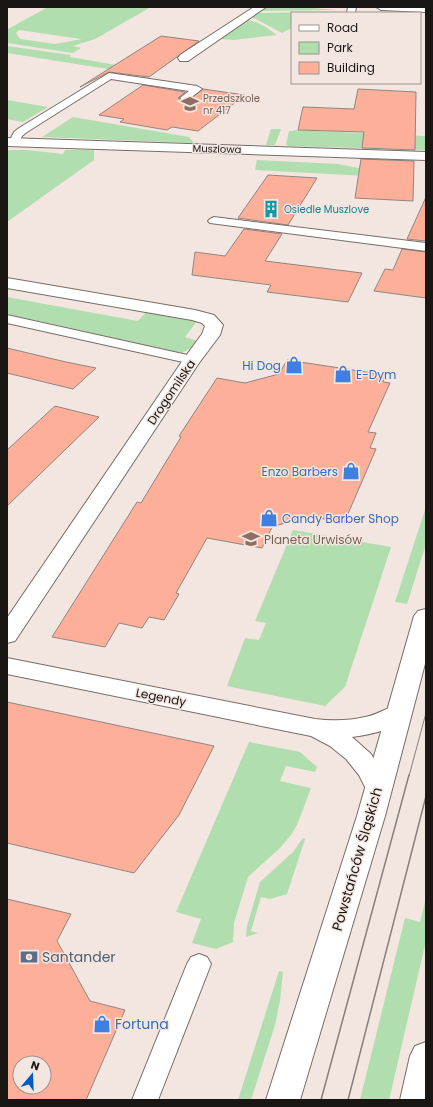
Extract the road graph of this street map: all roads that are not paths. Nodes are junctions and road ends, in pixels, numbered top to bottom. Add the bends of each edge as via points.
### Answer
1 (260, 7) edge
2 (382, 7) edge
3 (426, 9) edge
4 (184, 58) dead end
5 (185, 98) dead end
6 (11, 142) edge
7 (426, 156) edge
8 (214, 221) dead end
9 (426, 247) edge
10 (7, 283) edge
11 (7, 319) edge
12 (192, 360) junction
13 (426, 616) edge
14 (7, 636) edge
15 (7, 666) edge
16 (398, 714) junction
17 (315, 728) junction
18 (378, 788) junction
19 (199, 964) dead end
20 (426, 1056) edge
21 (145, 1100) edge
22 (283, 1100) edge
23 (417, 1100) edge

1 - 4 street
2 - 3 street
5 - 6 lane via 197,89 109,76 23,130
6 - 7 street, Muszlowa
8 - 9 lane
10 - 12 street, Drogomilska via 176,311 208,319 214,325 211,335
11 - 12 lane
12 - 14 street, Drogomilska
13 - 16 street, Powstańców Śląskich
15 - 17 street, Legendy
16 - 17 street, Legendy via 362,727 335,730
16 - 18 street, Powstańców Śląskich
17 - 18 street, Legendy via 339,740 364,762 373,774
18 - 22 street, Powstańców Śląskich
19 - 21 lane
20 - 23 street

